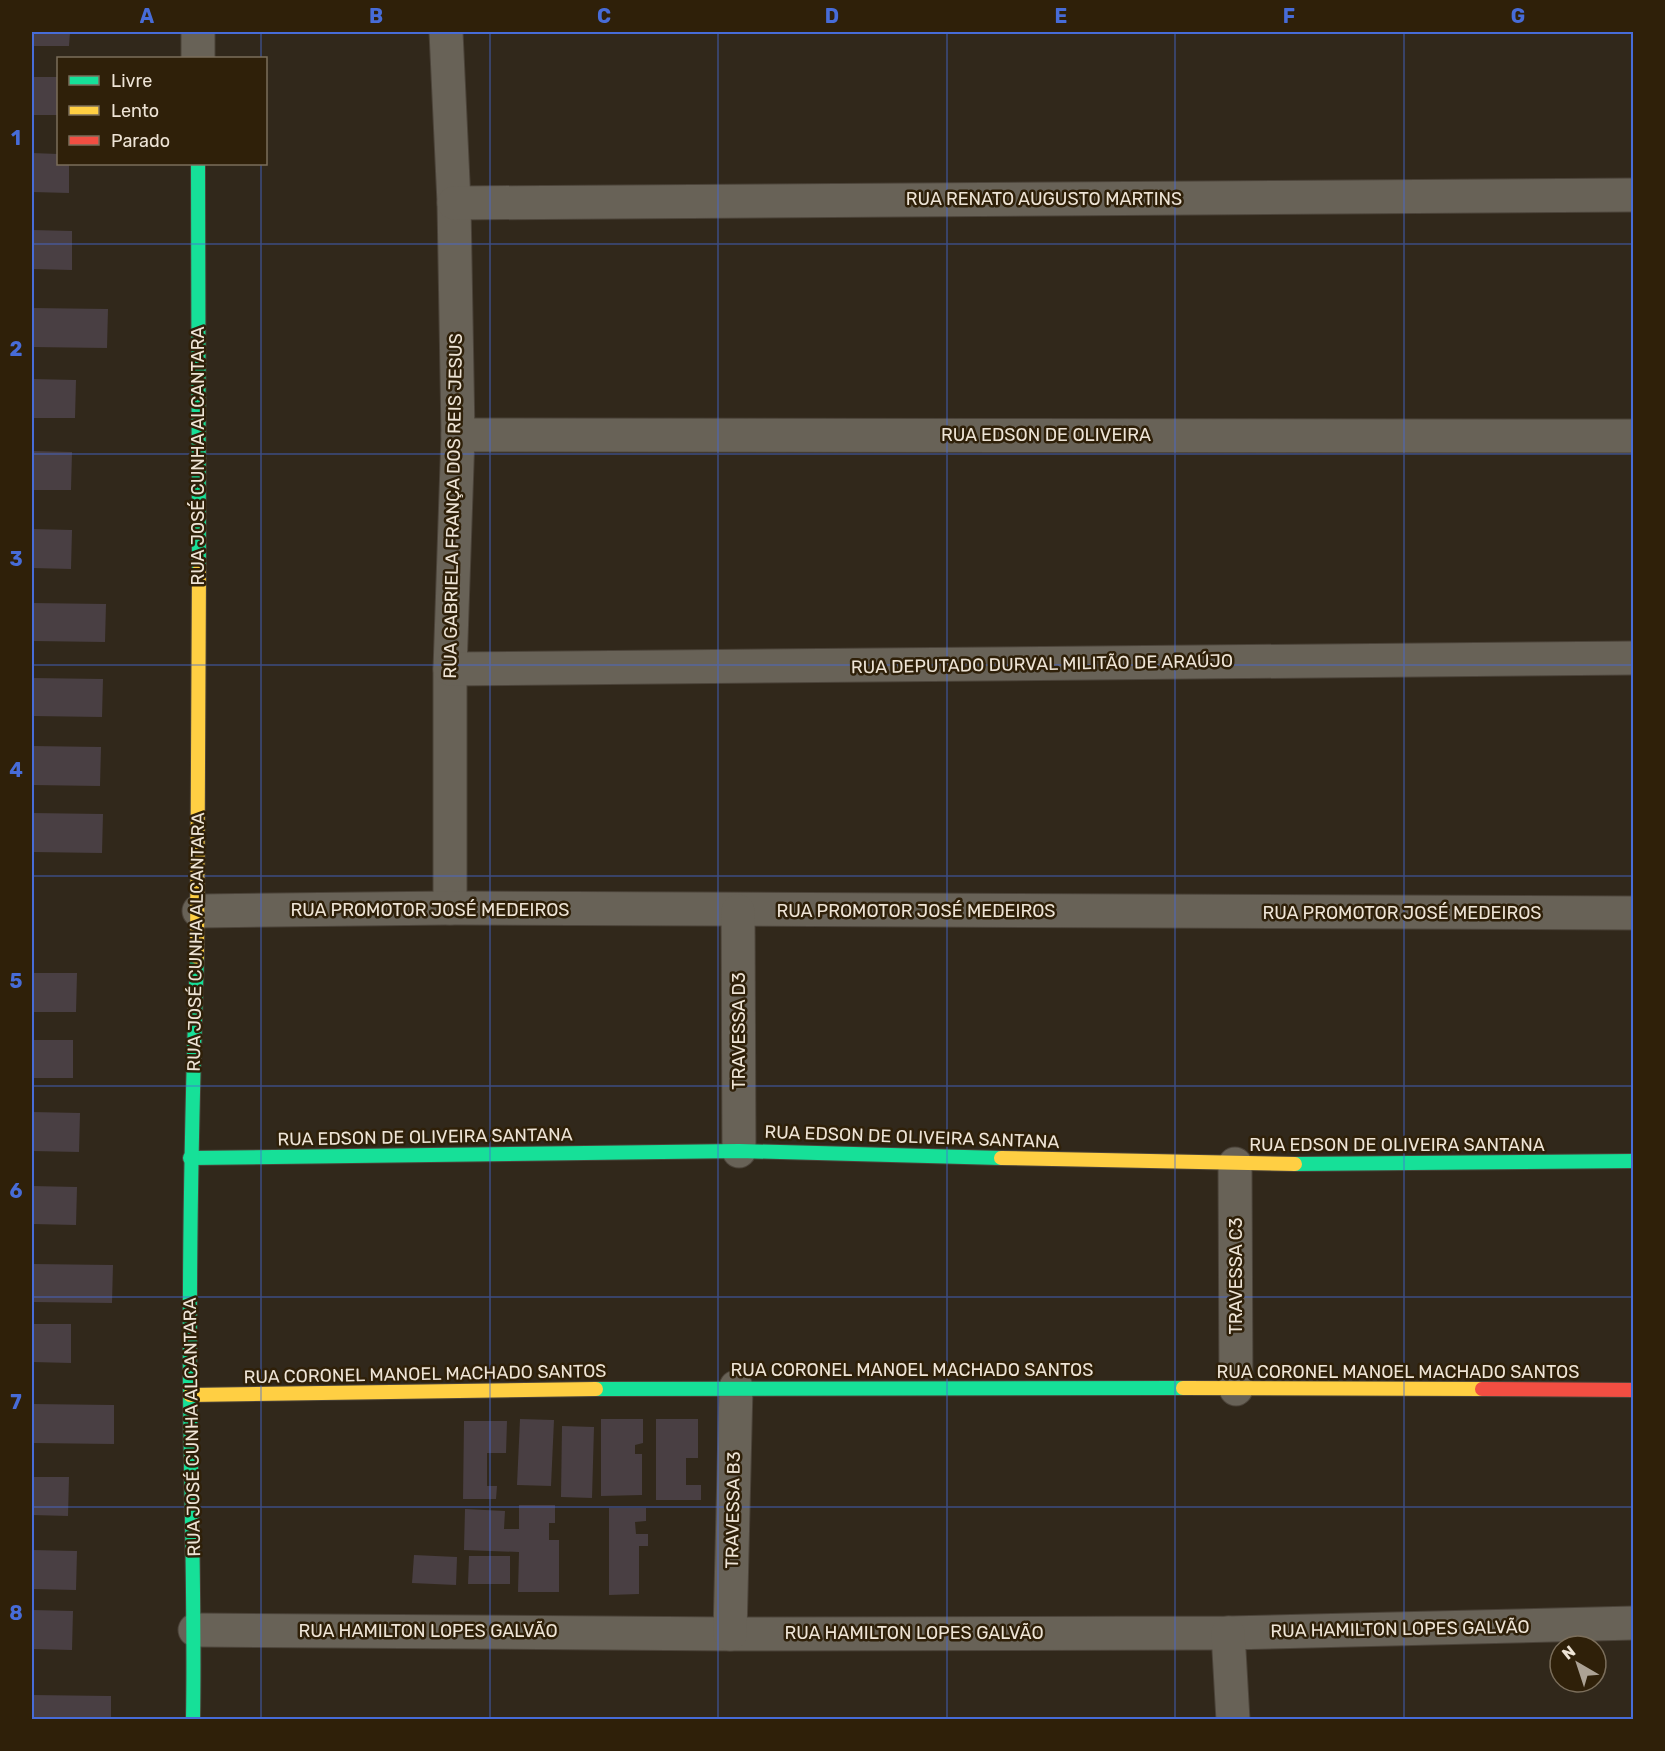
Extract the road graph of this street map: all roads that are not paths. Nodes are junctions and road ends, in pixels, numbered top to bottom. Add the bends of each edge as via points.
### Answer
1 (198, 32) edge
2 (446, 32) edge
3 (198, 57) edge
4 (198, 165) edge
5 (1634, 195) edge
6 (454, 203) junction
7 (458, 435) junction
8 (1634, 436) edge
9 (1634, 658) edge
10 (450, 669) junction
11 (450, 908) junction
12 (199, 911) junction
13 (738, 911) junction
14 (1634, 913) edge
15 (739, 1150) junction
16 (189, 1158) junction
17 (1634, 1161) edge
18 (1235, 1164) junction
19 (736, 1387) junction
20 (1236, 1389) junction
21 (1634, 1390) edge
22 (190, 1395) junction
23 (1634, 1623) edge
24 (195, 1630) junction
25 (1228, 1633) junction
26 (730, 1634) junction
27 (193, 1719) edge
28 (1233, 1719) edge

1 - 3 street
2 - 6 street, RUA GABRIELA FRANÇA DOS REIS JESUS
4 - 12 street, RUA JOSÉ CUNHA ALCANTARA
5 - 6 street, RUA RENATO AUGUSTO MARTINS
6 - 7 street, RUA GABRIELA FRANÇA DOS REIS JESUS
7 - 8 street, RUA EDSON DE OLIVEIRA
7 - 10 street, RUA GABRIELA FRANÇA DOS REIS JESUS
9 - 10 street, RUA DEPUTADO DURVAL MILITÃO DE ARAÚJO
10 - 11 street, RUA GABRIELA FRANÇA DOS REIS JESUS
11 - 12 street, RUA PROMOTOR JOSÉ MEDEIROS
11 - 13 street, RUA PROMOTOR JOSÉ MEDEIROS
12 - 16 street, RUA JOSÉ CUNHA ALCANTARA
13 - 14 street, RUA PROMOTOR JOSÉ MEDEIROS
13 - 15 street, TRAVESSA D3
15 - 16 street, RUA EDSON DE OLIVEIRA SANTANA
15 - 18 street, RUA EDSON DE OLIVEIRA SANTANA
16 - 22 street, RUA JOSÉ CUNHA ALCANTARA
17 - 18 street, RUA EDSON DE OLIVEIRA SANTANA
18 - 20 street, TRAVESSA C3
19 - 20 street, RUA CORONEL MANOEL MACHADO SANTOS
19 - 22 street, RUA CORONEL MANOEL MACHADO SANTOS
19 - 26 street, TRAVESSA B3
20 - 21 street, RUA CORONEL MANOEL MACHADO SANTOS
22 - 24 street, RUA JOSÉ CUNHA ALCANTARA
23 - 25 street, RUA HAMILTON LOPES GALVÃO
24 - 26 street, RUA HAMILTON LOPES GALVÃO
24 - 27 street, RUA JOSÉ CUNHA ALCANTARA
25 - 26 street, RUA HAMILTON LOPES GALVÃO
25 - 28 street

